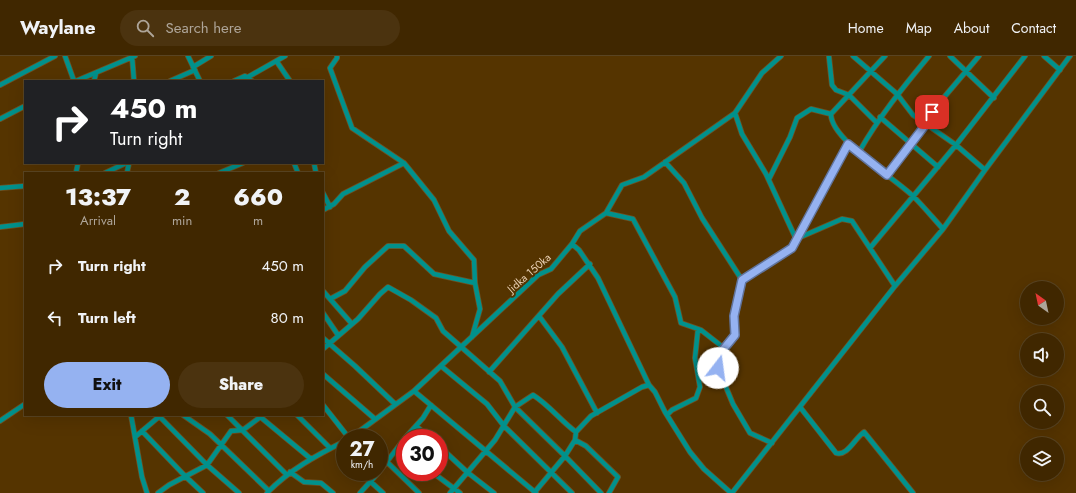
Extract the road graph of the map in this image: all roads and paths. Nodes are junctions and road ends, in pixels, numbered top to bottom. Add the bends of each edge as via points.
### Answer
1 (55, 56) edge
2 (65, 56) edge
3 (188, 56) edge
4 (211, 56) edge
5 (285, 56) edge
6 (337, 56) edge
7 (781, 56) edge
8 (854, 56) edge
9 (885, 56) edge
10 (929, 56) edge
11 (950, 56) edge
12 (979, 56) edge
13 (1025, 56) edge
14 (1044, 56) edge
15 (1070, 56) edge
16 (133, 57) edge
17 (829, 57) dead end
18 (277, 62) junction
19 (194, 68) junction
20 (1060, 70) junction
21 (966, 71) junction
22 (96, 73) junction
23 (871, 73) junction
24 (248, 77) junction
25 (75, 80) edge
26 (78, 80) edge
27 (94, 80) edge
28 (134, 80) edge
29 (172, 80) edge
30 (200, 80) edge
31 (236, 80) edge
32 (251, 80) edge
33 (289, 80) edge
34 (0, 86) edge
35 (897, 94) junction
36 (849, 95) junction
37 (994, 98) junction
38 (24, 107) edge
39 (735, 113) junction
40 (831, 114) junction
41 (880, 117) junction
42 (0, 119) edge
43 (876, 122) junction
44 (925, 123) junction
45 (848, 144) junction
46 (910, 144) junction
47 (956, 145) junction
48 (858, 152) junction
49 (665, 162) junction
50 (404, 163) junction
51 (125, 164) edge
52 (241, 164) edge
53 (938, 167) junction
54 (984, 170) junction
55 (107, 172) edge
56 (225, 172) edge
57 (887, 175) junction
58 (769, 179) junction
59 (24, 186) edge
60 (0, 188) edge
61 (324, 194) edge
62 (914, 197) junction
63 (330, 207) junction
64 (324, 210) edge
65 (606, 213) junction
66 (24, 226) edge
67 (0, 227) edge
68 (943, 229) junction
69 (796, 239) junction
70 (572, 244) junction
71 (870, 248) junction
72 (590, 264) junction
73 (742, 280) junction
74 (475, 283) junction
75 (895, 286) junction
76 (324, 292) edge
77 (330, 299) junction
78 (324, 314) edge
79 (539, 316) junction
80 (352, 324) junction
81 (698, 328) junction
82 (338, 335) junction
83 (472, 337) junction
84 (324, 339) edge
85 (329, 343) junction
86 (324, 347) edge
87 (461, 348) junction
88 (724, 348) junction
89 (441, 366) junction
90 (489, 372) junction
91 (324, 375) edge
92 (649, 385) junction
93 (414, 391) junction
94 (395, 404) junction
95 (24, 405) edge
96 (431, 405) junction
97 (324, 406) edge
98 (515, 407) junction
99 (800, 407) junction
100 (597, 413) junction
101 (667, 415) junction
102 (132, 416) edge
103 (160, 416) edge
104 (184, 416) edge
105 (228, 416) edge
106 (261, 416) edge
107 (298, 416) edge
108 (375, 419) junction
109 (0, 421) edge
110 (416, 426) junction
111 (504, 426) junction
112 (342, 429) edge
113 (361, 429) edge
114 (414, 429) edge
115 (420, 429) edge
116 (243, 430) junction
117 (142, 431) junction
118 (576, 432) junction
119 (135, 437) junction
120 (575, 440) junction
121 (220, 443) junction
122 (772, 443) junction
123 (336, 446) edge
124 (330, 448) junction
125 (396, 451) edge
126 (486, 451) junction
127 (448, 454) edge
128 (565, 456) junction
129 (311, 459) junction
130 (388, 461) edge
131 (388, 463) edge
132 (207, 465) junction
133 (467, 472) junction
134 (289, 473) junction
135 (550, 473) junction
136 (184, 476) junction
137 (370, 481) joint
138 (445, 481) edge
139 (454, 487) junction
140 (161, 492) edge
141 (268, 492) edge
142 (147, 493) edge
143 (203, 493) edge
144 (238, 493) edge
145 (333, 493) edge
146 (360, 493) edge
147 (384, 493) edge
148 (419, 493) edge
149 (450, 493) edge
150 (460, 493) edge
151 (494, 493) edge
152 (535, 493) edge
153 (572, 493) edge
154 (601, 493) edge
155 (609, 493) edge
156 (731, 493) edge
157 (913, 493) edge

1 - 34 street
2 - 25 street
3 - 19 street
4 - 19 street
5 - 18 street
6 - 50 street via 330,68 352,128
7 - 39 street, Jidka 150ka via 762,73
8 - 23 street
9 - 23 street
10 - 35 street
11 - 21 street
12 - 21 street
13 - 37 street
14 - 20 street
15 - 20 street
16 - 22 street
16 - 28 street
17 - 36 street via 832,85 836,90
18 - 24 street
18 - 33 street
19 - 29 street
19 - 30 street
20 - 54 street
21 - 37 street
21 - 44 street
22 - 26 street
22 - 27 street
23 - 35 street
23 - 36 street
24 - 31 street
24 - 32 street
35 - 41 street
35 - 44 street via 910,111
36 - 40 street
36 - 43 street
37 - 47 street
38 - 42 street
39 - 49 street, Jidka 150ka
39 - 58 street via 742,134
40 - 45 street via 832,124
40 - 58 street via 811,109 797,118
41 - 43 street
41 - 46 street
43 - 48 street
44 - 46 street
44 - 47 street
45 - 48 street
45 - 69 street
46 - 53 street
46 - 57 street
47 - 53 street
47 - 54 street
48 - 57 street
49 - 65 street, Jidka 150ka via 642,178 622,185
49 - 73 street via 684,183 702,218
50 - 63 street via 344,194
50 - 74 street via 434,200 449,231 474,260
51 - 55 street
52 - 56 street
53 - 62 street
54 - 68 street
57 - 62 street
58 - 69 street
59 - 60 street
61 - 63 street
62 - 68 street
62 - 71 street
63 - 64 street
65 - 70 street, Jidka 150ka via 580,231
65 - 81 street via 633,219 675,297 681,323
66 - 67 street
68 - 75 street
69 - 71 street via 842,219 852,221
69 - 73 street via 792,248
70 - 72 street
70 - 83 street, Jidka 150ka via 551,269 539,274
71 - 75 street
72 - 79 street
72 - 92 street
73 - 88 street via 734,316 735,335
74 - 77 street via 434,274 404,246 388,246 365,267 345,291
74 - 83 street via 480,310
75 - 99 street
76 - 77 street
77 - 80 street
78 - 82 street
79 - 90 street
79 - 100 street via 562,348
80 - 82 street
80 - 87 street via 388,287 436,318 443,331
81 - 88 street
81 - 101 street via 695,358 700,388 696,398
82 - 85 street
83 - 87 street, Jidka 150ka
84 - 85 street
85 - 86 street
85 - 94 street
87 - 89 street, Jidka 150ka
87 - 90 street
88 - 122 street via 718,368 733,404 750,433
89 - 93 street, Jidka 150ka
89 - 111 street via 486,404
90 - 98 street via 500,380
91 - 108 street
92 - 100 street
92 - 101 street
93 - 94 street, Jidka 150ka
93 - 96 street
94 - 108 street, Jidka 150ka
95 - 109 street
96 - 110 street
96 - 126 street
97 - 112 street
98 - 111 street
98 - 118 street via 533,395
98 - 128 street
99 - 122 street
99 - 157 street via 836,453 844,453 864,432
100 - 118 street
101 - 156 street via 690,452 704,469
102 - 119 street
103 - 117 street
103 - 132 street
104 - 121 street
105 - 116 street
106 - 116 street
106 - 129 street
107 - 124 street
108 - 113 street, Jidka 150ka
110 - 114 street
110 - 115 street
111 - 126 street
111 - 135 street
116 - 121 street via 231,431
116 - 134 street
117 - 119 street
117 - 136 street
118 - 120 street
119 - 142 street
120 - 128 street
120 - 155 street via 586,446 618,477
121 - 132 street
121 - 141 street
122 - 156 street
123 - 124 street
124 - 129 street
125 - 130 street
126 - 133 street
126 - 152 street
127 - 133 street
128 - 135 street
128 - 154 street
129 - 134 street
131 - 148 street
132 - 136 street
132 - 144 street
133 - 139 street
133 - 151 street
134 - 141 street
134 - 145 street via 304,482 321,483
135 - 152 street
135 - 153 street
136 - 140 street
136 - 143 street
137 - 146 street
137 - 147 street
138 - 139 street
139 - 149 street
139 - 150 street

